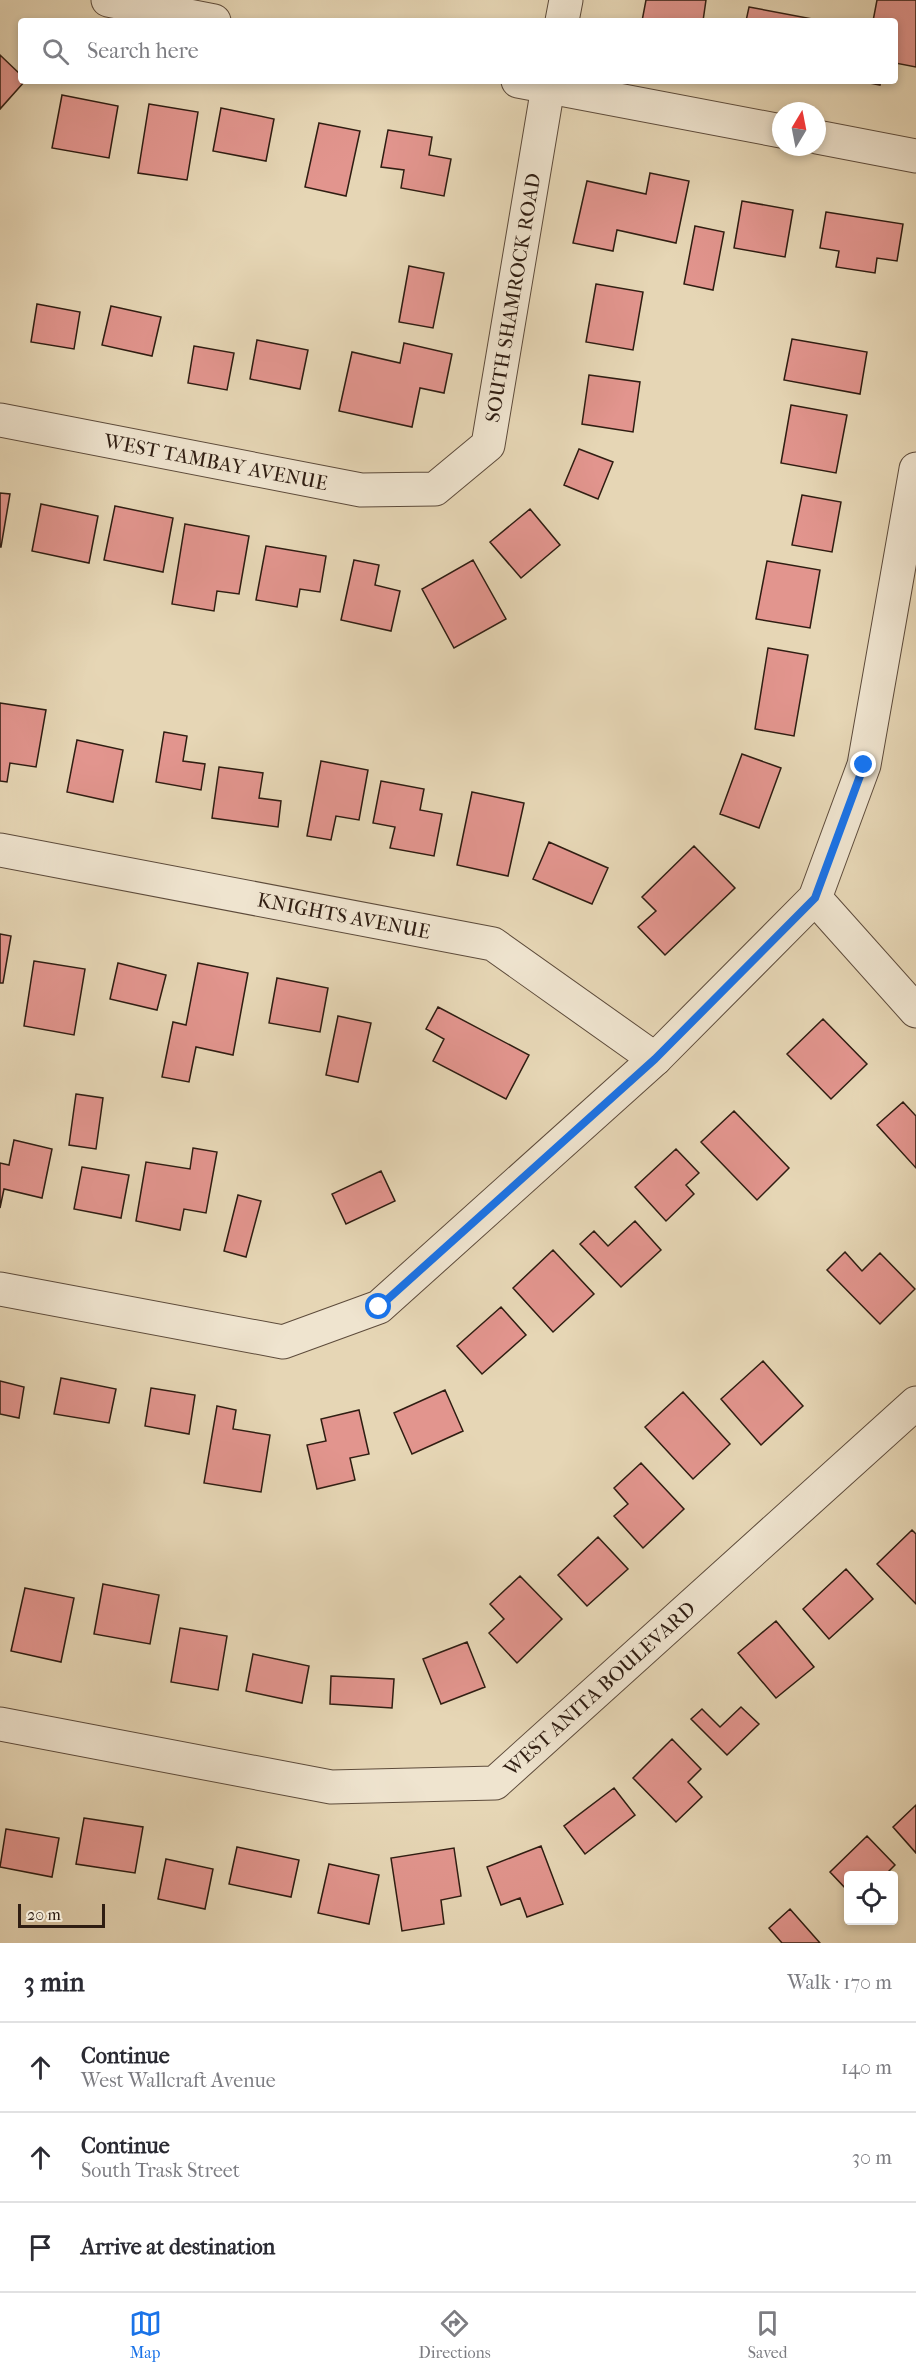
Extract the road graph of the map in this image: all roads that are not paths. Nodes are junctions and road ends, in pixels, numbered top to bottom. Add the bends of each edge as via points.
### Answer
1 (108, 0) edge
2 (566, 0) edge
3 (199, 18) edge
4 (563, 18) edge
5 (538, 84) edge
6 (543, 84) edge
7 (772, 128) edge
8 (826, 139) edge
9 (916, 156) edge
10 (0, 420) edge
11 (916, 469) edge
12 (435, 489) joint
13 (0, 850) edge
14 (815, 898) junction
15 (916, 1011) edge
16 (655, 1059) junction
17 (0, 1289) edge
18 (916, 1403) edge
19 (0, 1724) edge

1 - 3 street
2 - 4 street
5 - 12 street, SOUTH SHAMROCK ROAD via 488,445
6 - 7 street
8 - 9 street
10 - 12 street, WEST TAMBAY AVENUE via 361,490
11 - 14 street via 864,765
13 - 16 street, KNIGHTS AVENUE via 493,944
14 - 15 street
14 - 16 street
16 - 17 street via 379,1307 284,1342
18 - 19 street, WEST ANITA BOULEVARD via 495,1783 331,1787

